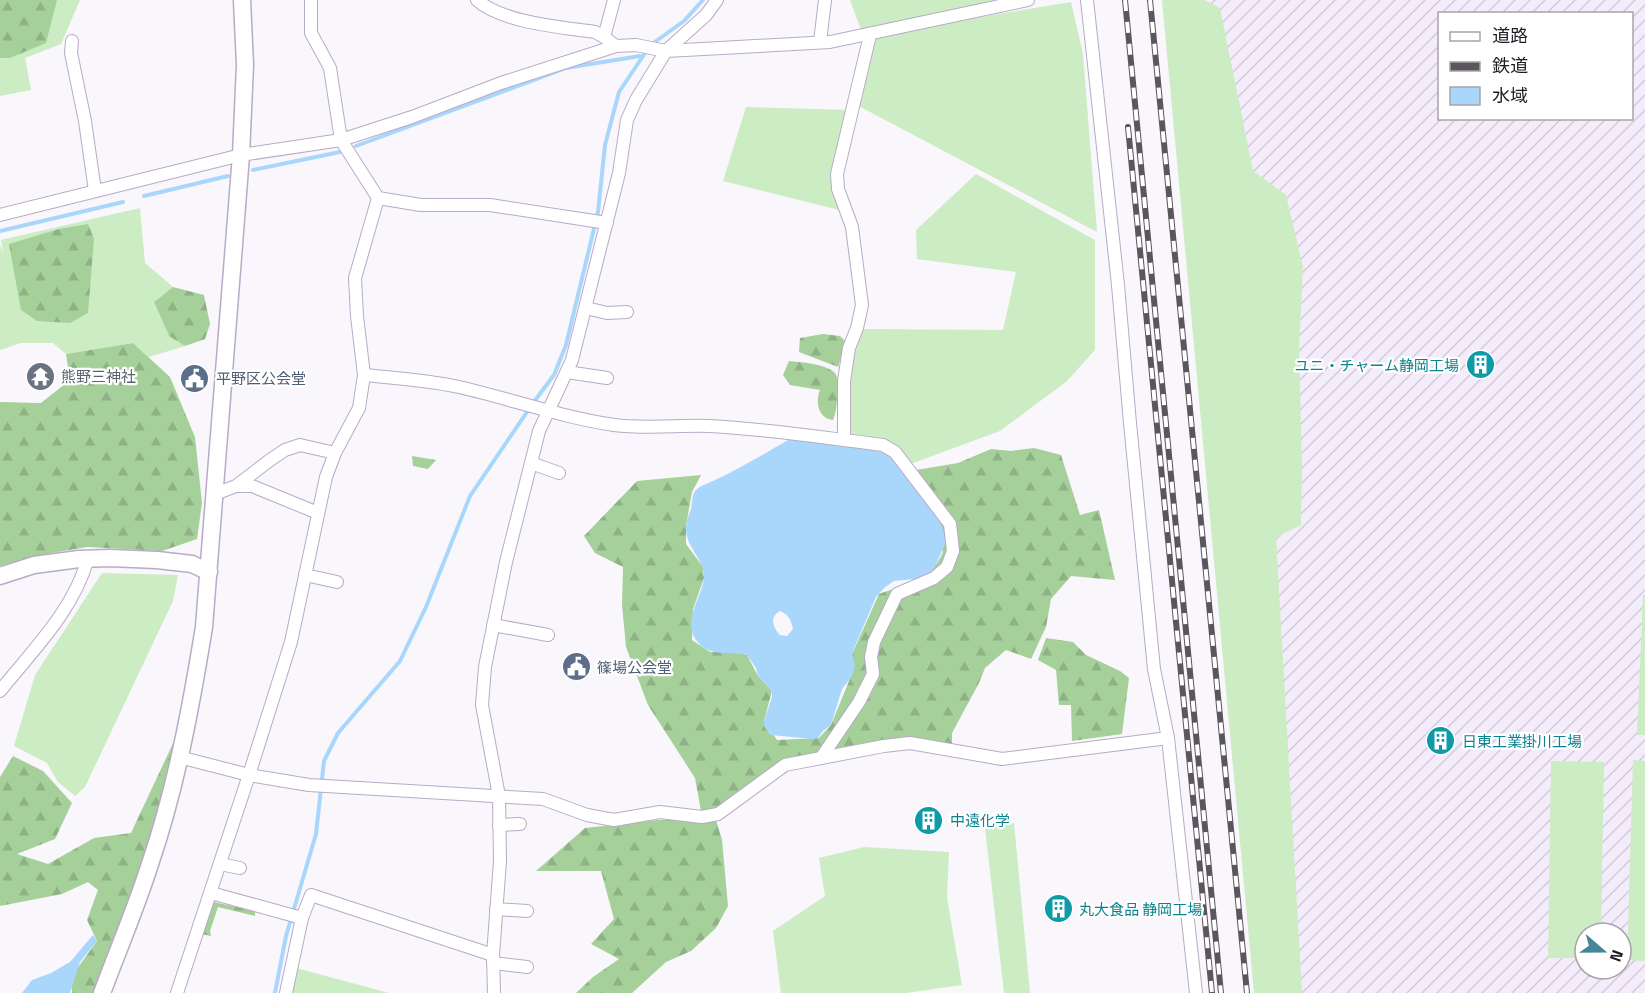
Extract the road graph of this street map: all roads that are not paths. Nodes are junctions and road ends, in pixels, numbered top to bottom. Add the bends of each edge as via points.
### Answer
1 (242, 0) edge
2 (311, 0) edge
3 (477, 0) edge
4 (614, 0) edge
5 (717, 0) edge
6 (825, 0) edge
7 (1028, 0) edge
8 (1087, 0) edge
9 (870, 35) junction
10 (604, 37) junction
11 (72, 41) dead end
12 (819, 42) junction
13 (616, 46) junction
14 (662, 51) junction
15 (341, 140) junction
16 (241, 155) junction
17 (95, 190) junction
18 (378, 198) junction
19 (0, 215) edge
20 (605, 223) junction
21 (586, 308) junction
22 (627, 312) dead end
23 (567, 372) junction
24 (364, 375) junction
25 (607, 378) dead end
26 (548, 412) junction
27 (844, 440) junction
28 (335, 453) junction
29 (531, 463) junction
30 (559, 473) dead end
31 (236, 486) junction
32 (214, 494) junction
33 (318, 513) junction
34 (88, 558) junction
35 (209, 572) junction
36 (305, 575) junction
37 (0, 576) edge
38 (337, 582) dead end
39 (493, 625) junction
40 (548, 635) dead end
41 (0, 691) edge
42 (1168, 738) junction
43 (179, 757) junction
44 (821, 758) junction
45 (249, 775) junction
46 (498, 796) junction
47 (520, 824) dead end
48 (499, 825) junction
49 (220, 864) junction
50 (240, 868) dead end
51 (211, 892) junction
52 (496, 909) junction
53 (527, 911) dead end
54 (302, 918) junction
55 (493, 959) junction
56 (527, 967) dead end
57 (1195, 991) edge
58 (102, 993) edge
59 (177, 993) edge
60 (286, 993) edge
61 (495, 993) edge

1 - 16 street via 245,65
2 - 15 street via 311,33 330,68
3 - 10 street via 520,20 595,32
4 - 10 street
5 - 14 street via 706,15
6 - 12 street
7 - 9 street
8 - 42 street via 1119,285 1154,669
9 - 12 street
9 - 27 street via 837,174 838,189 852,227 862,305 844,381
10 - 13 street
11 - 17 street
12 - 14 street
13 - 14 street via 636,45
13 - 15 street
14 - 20 street via 627,120 619,173
15 - 16 street
15 - 18 street
16 - 17 street
16 - 32 street
17 - 19 street
18 - 20 street via 421,205 490,205
18 - 24 street via 355,278
20 - 21 street
21 - 22 street
21 - 23 street
23 - 25 street
23 - 26 street
24 - 26 street via 440,384
24 - 28 street via 358,408
26 - 27 street via 618,425 749,429
26 - 29 street
27 - 44 street via 883,445 895,452 950,524 953,551 947,567 934,578 897,594 874,642 873,674
28 - 31 street via 300,445 285,450
28 - 33 street
29 - 30 street
29 - 39 street
31 - 32 street
31 - 33 street via 252,486
32 - 35 street
33 - 36 street
34 - 35 street via 192,564
34 - 37 street
34 - 41 street via 70,603
35 - 43 street via 196,680
36 - 38 street
36 - 45 street via 291,642
39 - 40 street
39 - 46 street via 482,705
42 - 44 street via 1002,759 910,743
42 - 57 street
43 - 45 street
43 - 58 street via 151,864
44 - 46 street via 785,765 718,814 702,818 660,812 614,820 543,799
45 - 46 street via 329,786
45 - 49 street
46 - 48 street
47 - 48 street
48 - 52 street
49 - 50 street
49 - 51 street
51 - 54 street
51 - 59 street
52 - 53 street
52 - 55 street
54 - 55 street via 311,895
54 - 60 street
55 - 56 street
55 - 61 street

